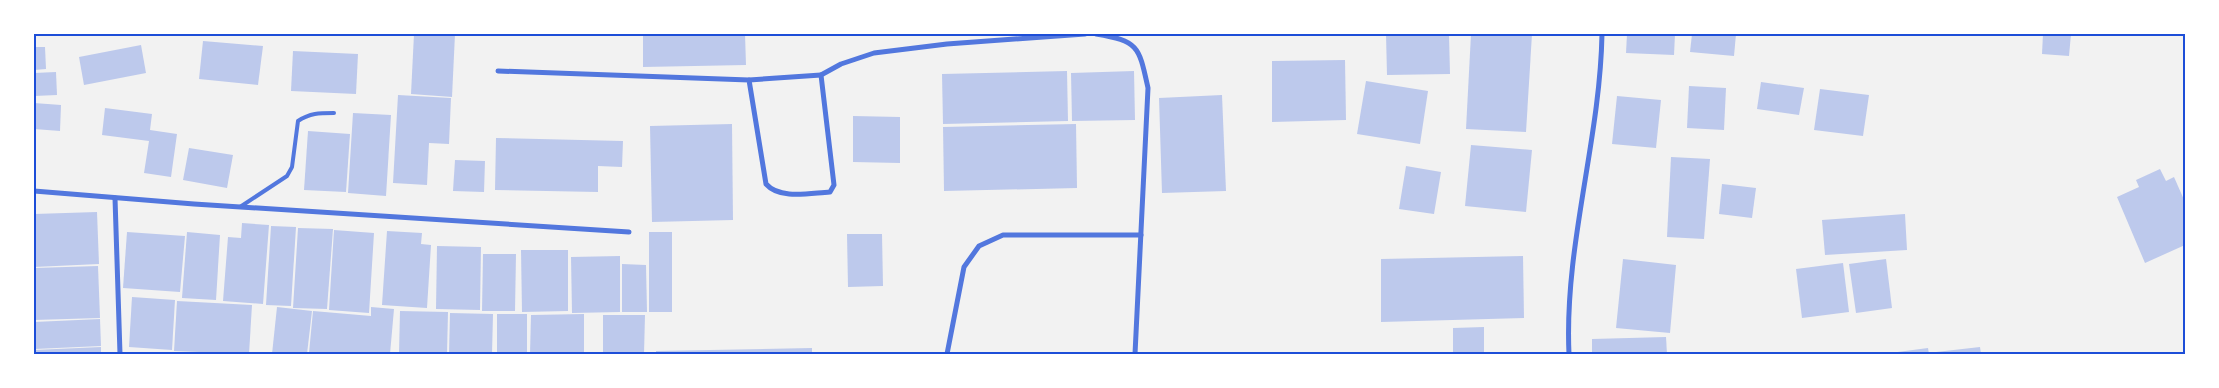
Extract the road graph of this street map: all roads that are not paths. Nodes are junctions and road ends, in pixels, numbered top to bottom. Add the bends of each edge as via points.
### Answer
1 (1085, 34) edge
2 (1096, 34) edge
3 (1602, 34) edge
4 (498, 71) dead end
5 (821, 76) junction
6 (749, 80) junction
7 (334, 113) dead end
8 (34, 191) edge
9 (114, 198) junction
10 (240, 207) junction
11 (629, 232) dead end
12 (1141, 235) junction
13 (120, 354) edge
14 (947, 354) edge
15 (1135, 354) edge
16 (1570, 354) edge

1 - 5 street via 874,53 841,64
2 - 12 street via 1122,38 1140,53 1148,88
3 - 16 street via 1601,74 1573,254 1568,324
4 - 6 street
5 - 6 street
5 - 6 street via 834,185 830,192 781,193 772,191 766,184
7 - 10 lane via 306,115 298,122 292,167 287,176
8 - 9 street
9 - 10 street
9 - 13 street
10 - 11 street
12 - 14 street via 1003,235 979,246 964,267
12 - 15 street

